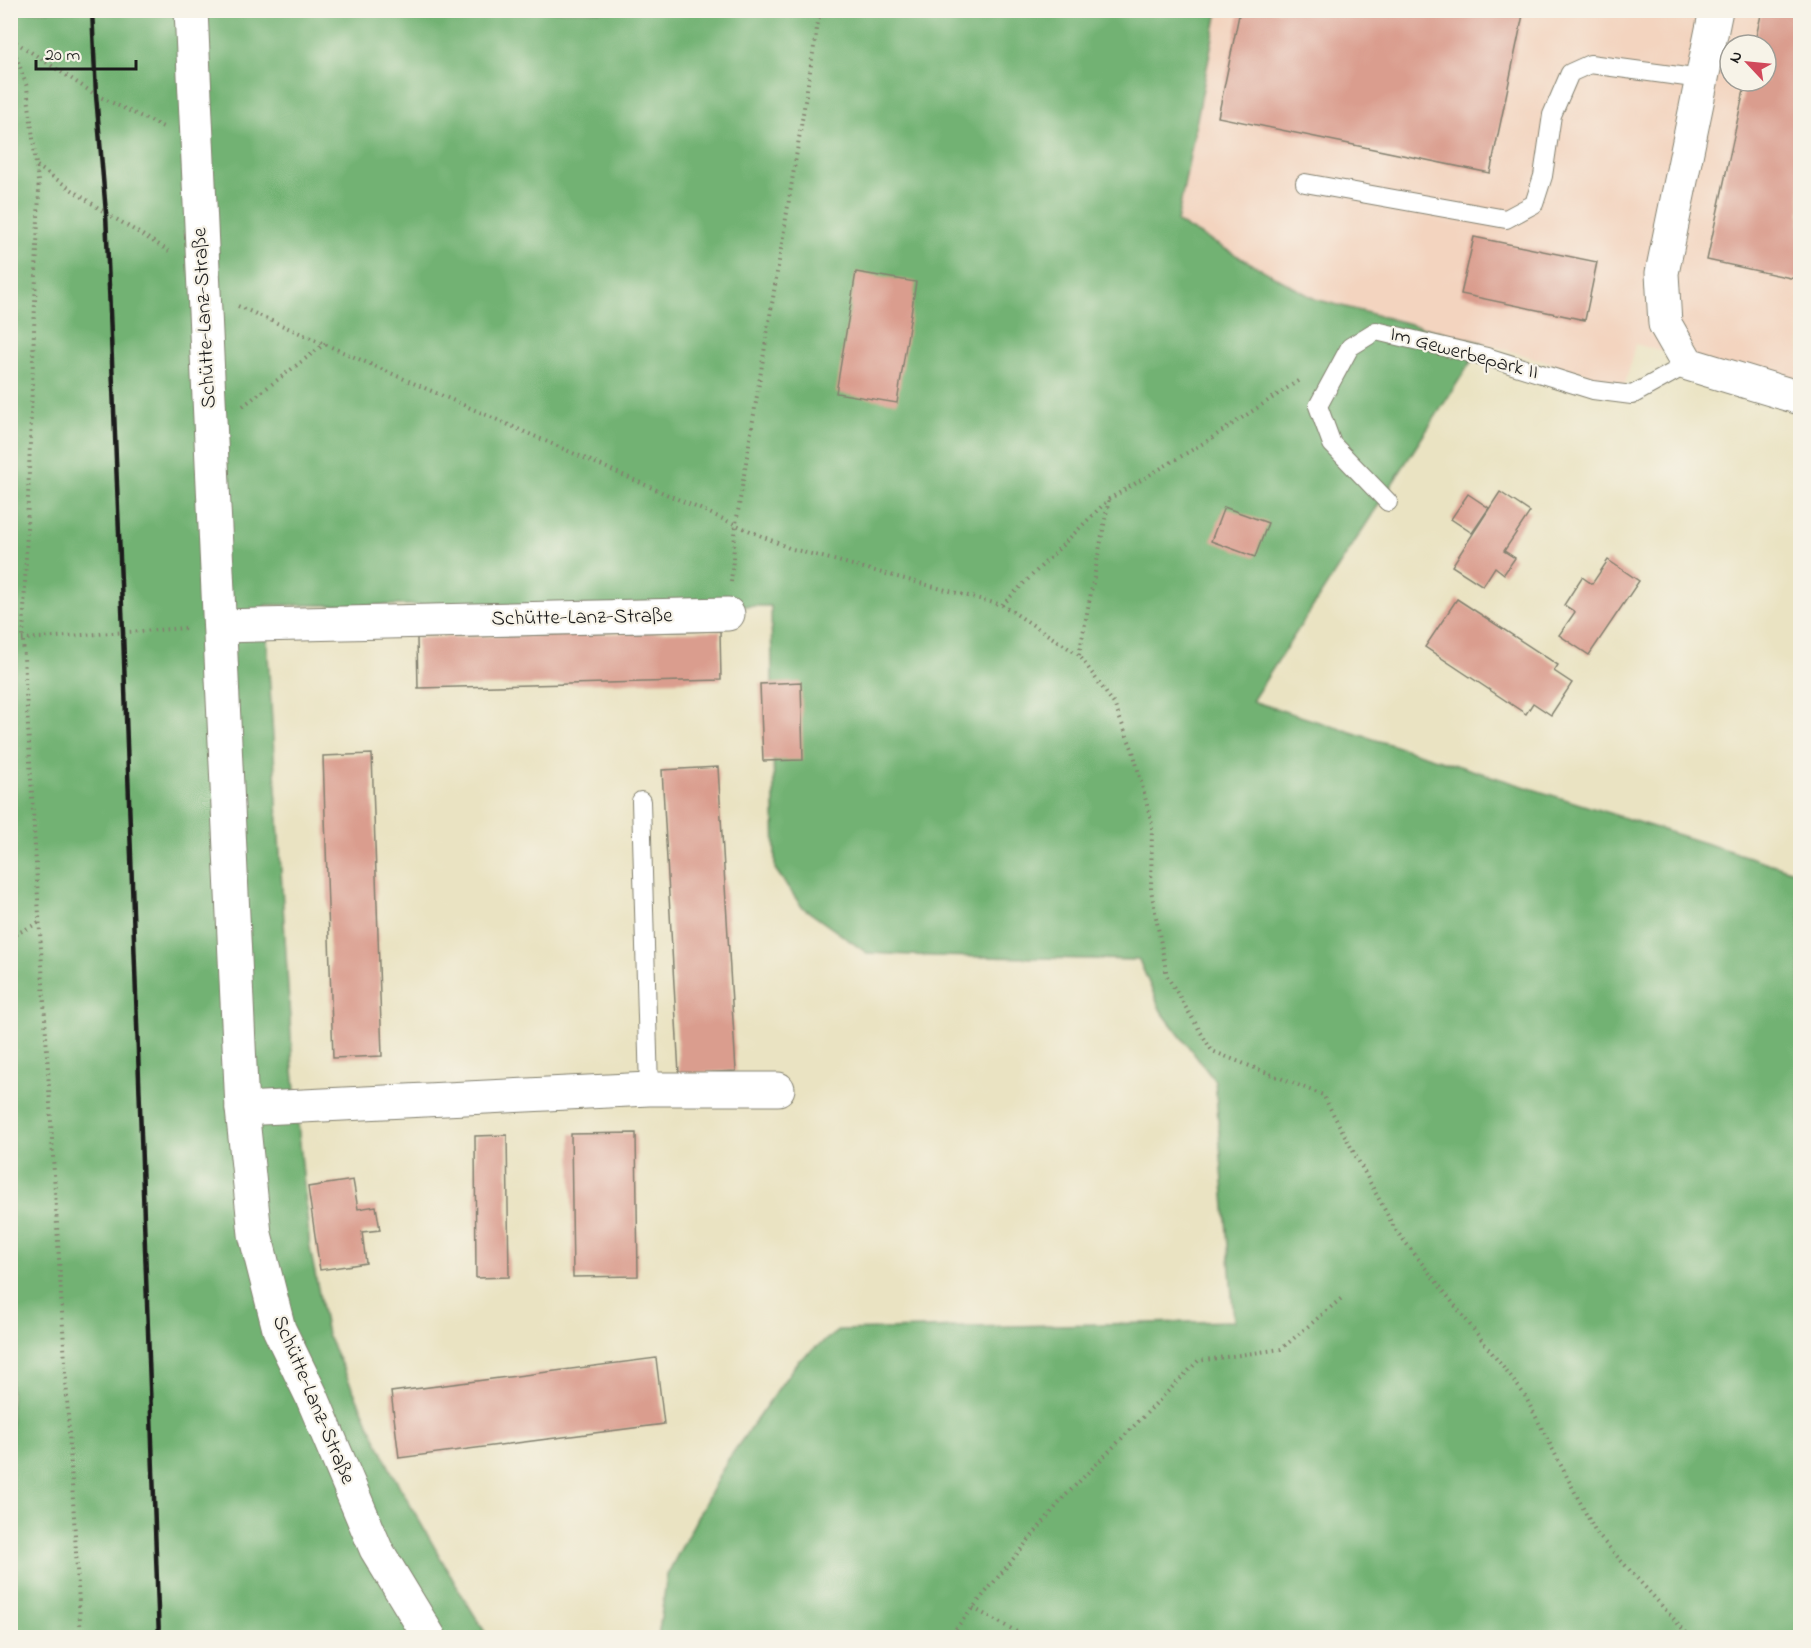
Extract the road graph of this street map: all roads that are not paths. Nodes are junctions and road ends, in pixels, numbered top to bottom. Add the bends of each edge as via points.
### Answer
1 (191, 10) edge
2 (1716, 10) edge
3 (1701, 79) junction
4 (1305, 183) dead end
5 (1688, 364) junction
6 (1800, 398) edge
7 (1388, 502) dead end
8 (728, 614) road end
9 (220, 626) junction
10 (641, 801) dead end
11 (649, 1089) junction
12 (778, 1089) dead end
13 (242, 1109) junction
14 (430, 1638) edge

1 - 9 street, Schütte-Lanz-Straße
2 - 3 street
3 - 4 lane via 1590,64 1570,73 1552,115 1544,176 1534,204 1506,219
3 - 5 street via 1662,273 1665,324
5 - 6 street
5 - 7 lane, Im Gewerbepark II via 1632,395 1593,390 1487,357 1376,331 1350,347 1318,406 1332,444
8 - 9 street, Schütte-Lanz-Straße
9 - 13 street, Schütte-Lanz-Straße
10 - 11 lane
11 - 12 street
11 - 13 street
13 - 14 street, Schütte-Lanz-Straße via 255,1234 279,1329 376,1549

